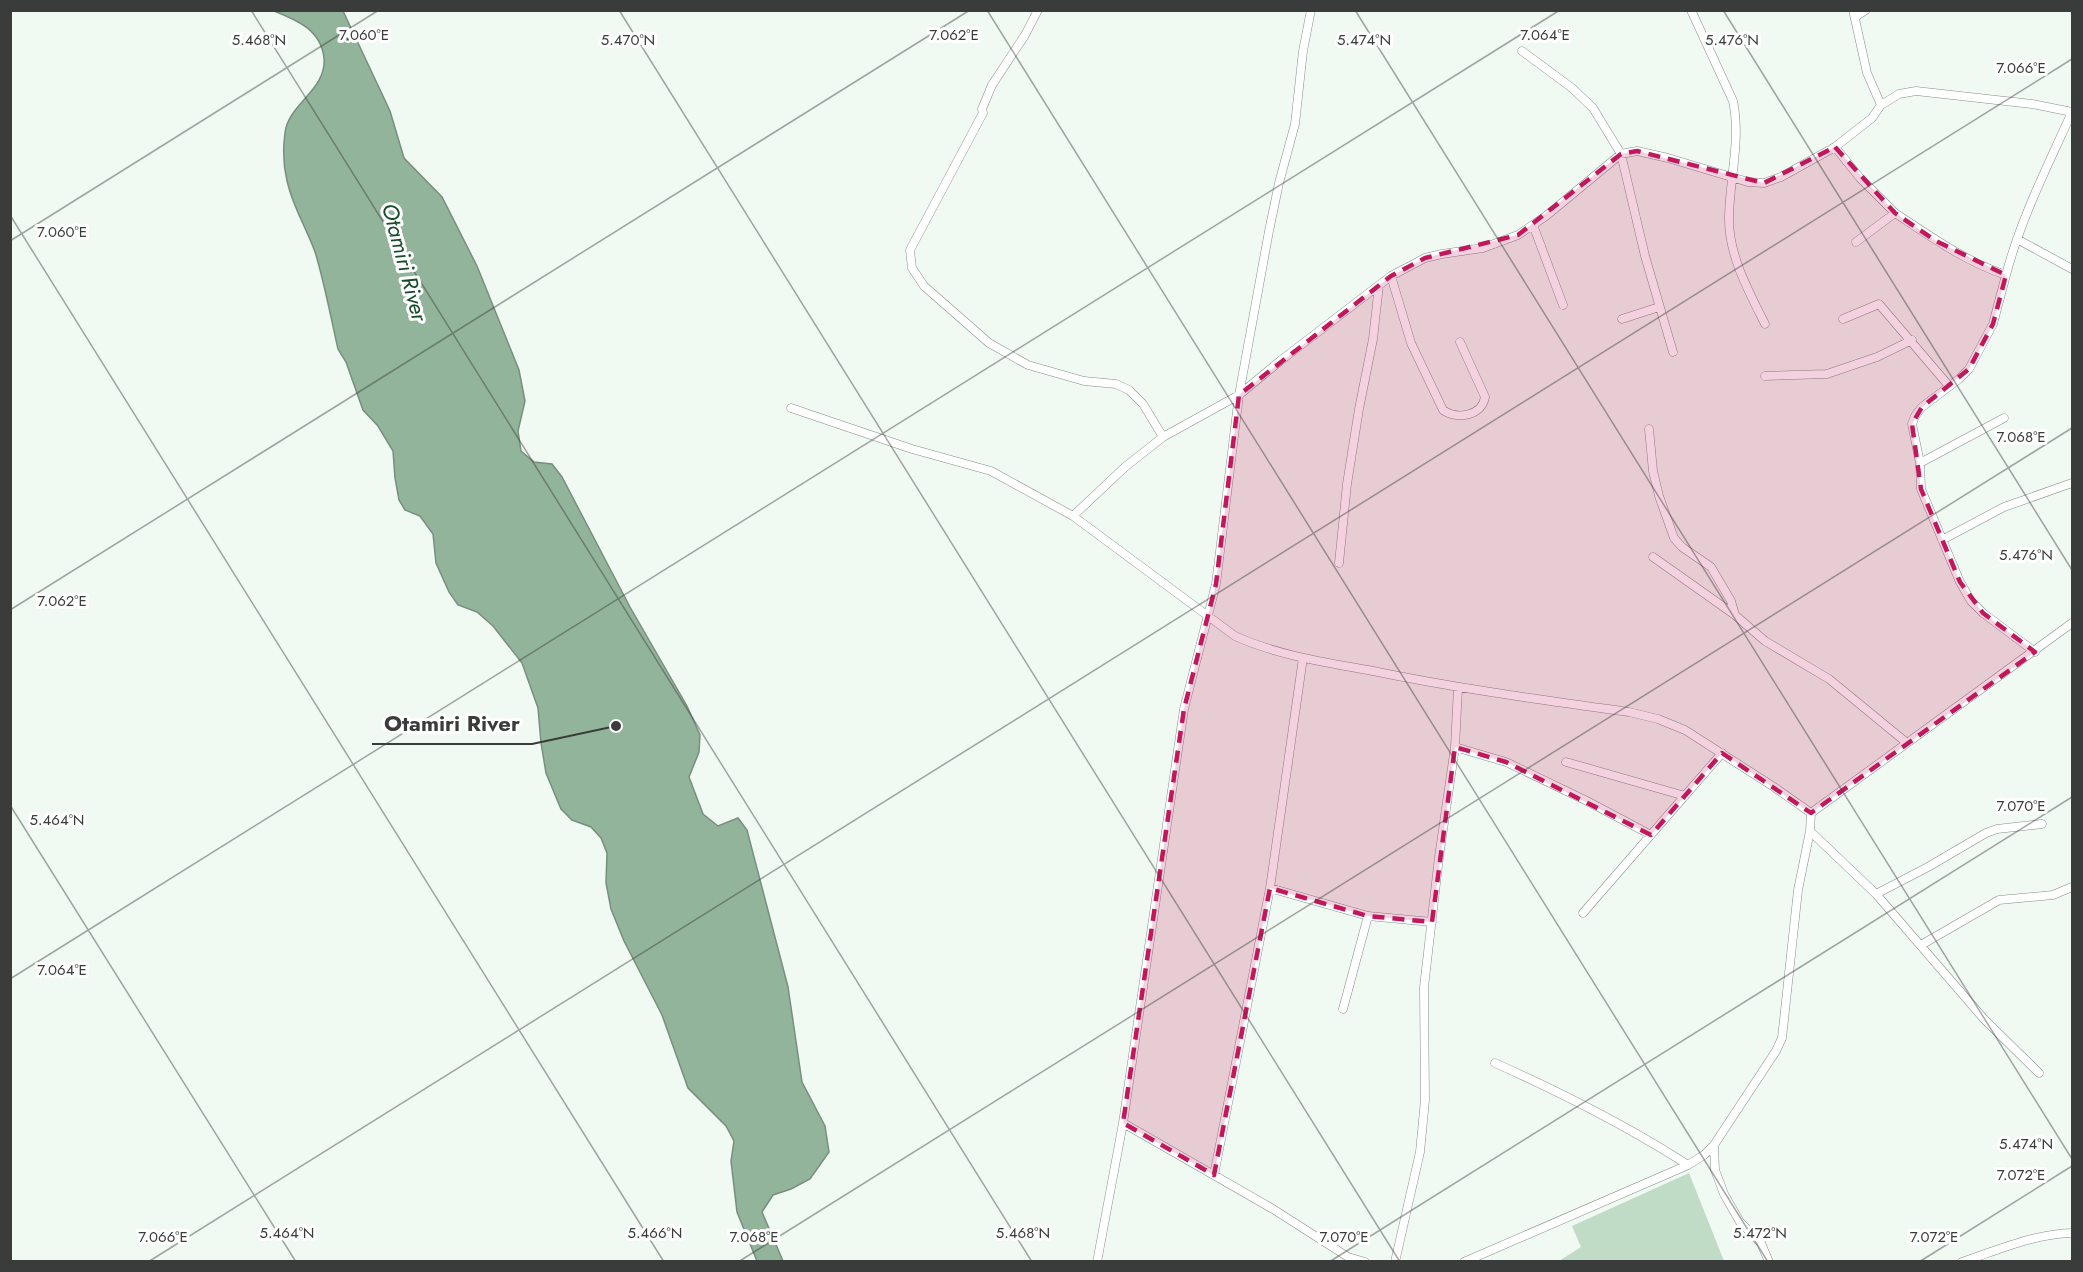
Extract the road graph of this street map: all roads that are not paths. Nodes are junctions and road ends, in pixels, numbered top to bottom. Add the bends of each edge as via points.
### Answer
1 (1038, 10) edge
2 (1311, 10) edge
3 (1691, 10) edge
4 (1866, 10) edge
5 (1854, 14) edge
6 (1522, 51) dead end
7 (1881, 105) junction
8 (2072, 112) edge
9 (1835, 147) junction
10 (1621, 154) junction
11 (1731, 177) junction
12 (1895, 213) junction
13 (1533, 225) junction
14 (2017, 239) junction
15 (1856, 242) dead end
16 (2073, 269) edge
17 (2006, 275) junction
18 (1390, 276) junction
19 (1379, 285) junction
20 (1563, 305) dead end
21 (1659, 307) junction
22 (1622, 319) dead end
23 (1842, 319) dead end
24 (1765, 324) dead end
25 (1912, 340) junction
26 (1460, 342) dead end
27 (1673, 352) dead end
28 (1765, 376) dead end
29 (1949, 386) junction
30 (1239, 395) junction
31 (791, 408) dead end
32 (2004, 418) dead end
33 (1649, 429) dead end
34 (1163, 437) junction
35 (1920, 463) junction
36 (2073, 483) edge
37 (1073, 516) junction
38 (1942, 540) junction
39 (1653, 557) dead end
40 (1339, 563) dead end
41 (1735, 615) junction
42 (1208, 616) junction
43 (2073, 623) edge
44 (2035, 652) junction
45 (1303, 658) junction
46 (1458, 688) junction
47 (1907, 743) junction
48 (1455, 747) junction
49 (1722, 753) junction
50 (1566, 762) dead end
51 (1685, 796) junction
52 (1811, 813) junction
53 (2042, 824) dead end
54 (1810, 831) junction
55 (1651, 834) junction
56 (2073, 887) edge
57 (1270, 888) junction
58 (1876, 894) junction
59 (1583, 913) dead end
60 (1368, 916) junction
61 (1432, 922) junction
62 (1921, 945) junction
63 (1343, 1009) dead end
64 (1495, 1063) dead end
65 (2039, 1073) dead end
66 (1123, 1123) junction
67 (1714, 1145) junction
68 (1688, 1165) junction
69 (1214, 1175) junction
70 (2073, 1233) edge
71 (1097, 1262) edge
72 (1365, 1262) edge
73 (1395, 1262) edge
74 (1464, 1262) edge
75 (1768, 1262) edge
76 (1962, 1262) edge

1 - 34 street via 992,85 983,112 910,250 912,268 924,286 989,343 1028,365 1129,390 1143,404
2 - 30 street via 1295,124 1269,231
3 - 11 street via 1733,100 1737,137
4 - 5 street
5 - 7 street via 1867,73
6 - 10 street via 1593,108
7 - 8 street via 1899,94 1916,91
7 - 9 street via 1872,118
8 - 14 street
9 - 11 street via 1764,183
9 - 12 street
10 - 11 street via 1638,151
10 - 13 street
10 - 21 street
11 - 24 street via 1731,237 1745,284
12 - 15 street
12 - 17 street via 1936,241
13 - 18 street via 1518,236 1483,248 1425,258
13 - 20 street
14 - 16 street
14 - 17 street
17 - 29 street via 1985,341 1969,369
18 - 19 street
18 - 26 street via 1411,343 1443,410 1461,417 1476,410 1485,397
19 - 30 street
19 - 40 street via 1347,484
21 - 22 street
21 - 27 street
23 - 25 street via 1879,304
25 - 28 street via 1827,374
25 - 29 street
29 - 35 street via 1914,416
30 - 34 street
30 - 42 street via 1216,584
31 - 37 street via 991,471
32 - 35 street
33 - 41 street via 1653,471 1674,538 1711,567
34 - 37 street
35 - 38 street via 1921,489
36 - 38 street via 2004,507
37 - 42 street
38 - 44 street via 1971,601
39 - 41 street
41 - 47 street via 1766,641 1829,679
42 - 45 street via 1243,640
42 - 66 street via 1184,709
43 - 44 street
44 - 47 street
45 - 46 street
45 - 57 street
46 - 48 street
46 - 49 street via 1658,719
47 - 52 street
48 - 55 street via 1506,762
48 - 61 street
49 - 51 street
49 - 52 street
50 - 51 street
51 - 55 street
52 - 54 street
53 - 58 street via 1986,833
54 - 58 street
54 - 67 street via 1798,890 1782,1038
55 - 59 street
56 - 62 street via 2053,895 1999,900
57 - 60 street
57 - 69 street
58 - 62 street
60 - 61 street
60 - 63 street
61 - 73 street via 1424,987 1425,1100 1421,1142
62 - 65 street via 1984,1019
64 - 68 street via 1638,1133
66 - 69 street
66 - 71 street
67 - 68 street
67 - 75 street via 1715,1170 1724,1194 1740,1222 1761,1243
68 - 74 street
69 - 72 street via 1348,1257
70 - 76 street via 2029,1240

